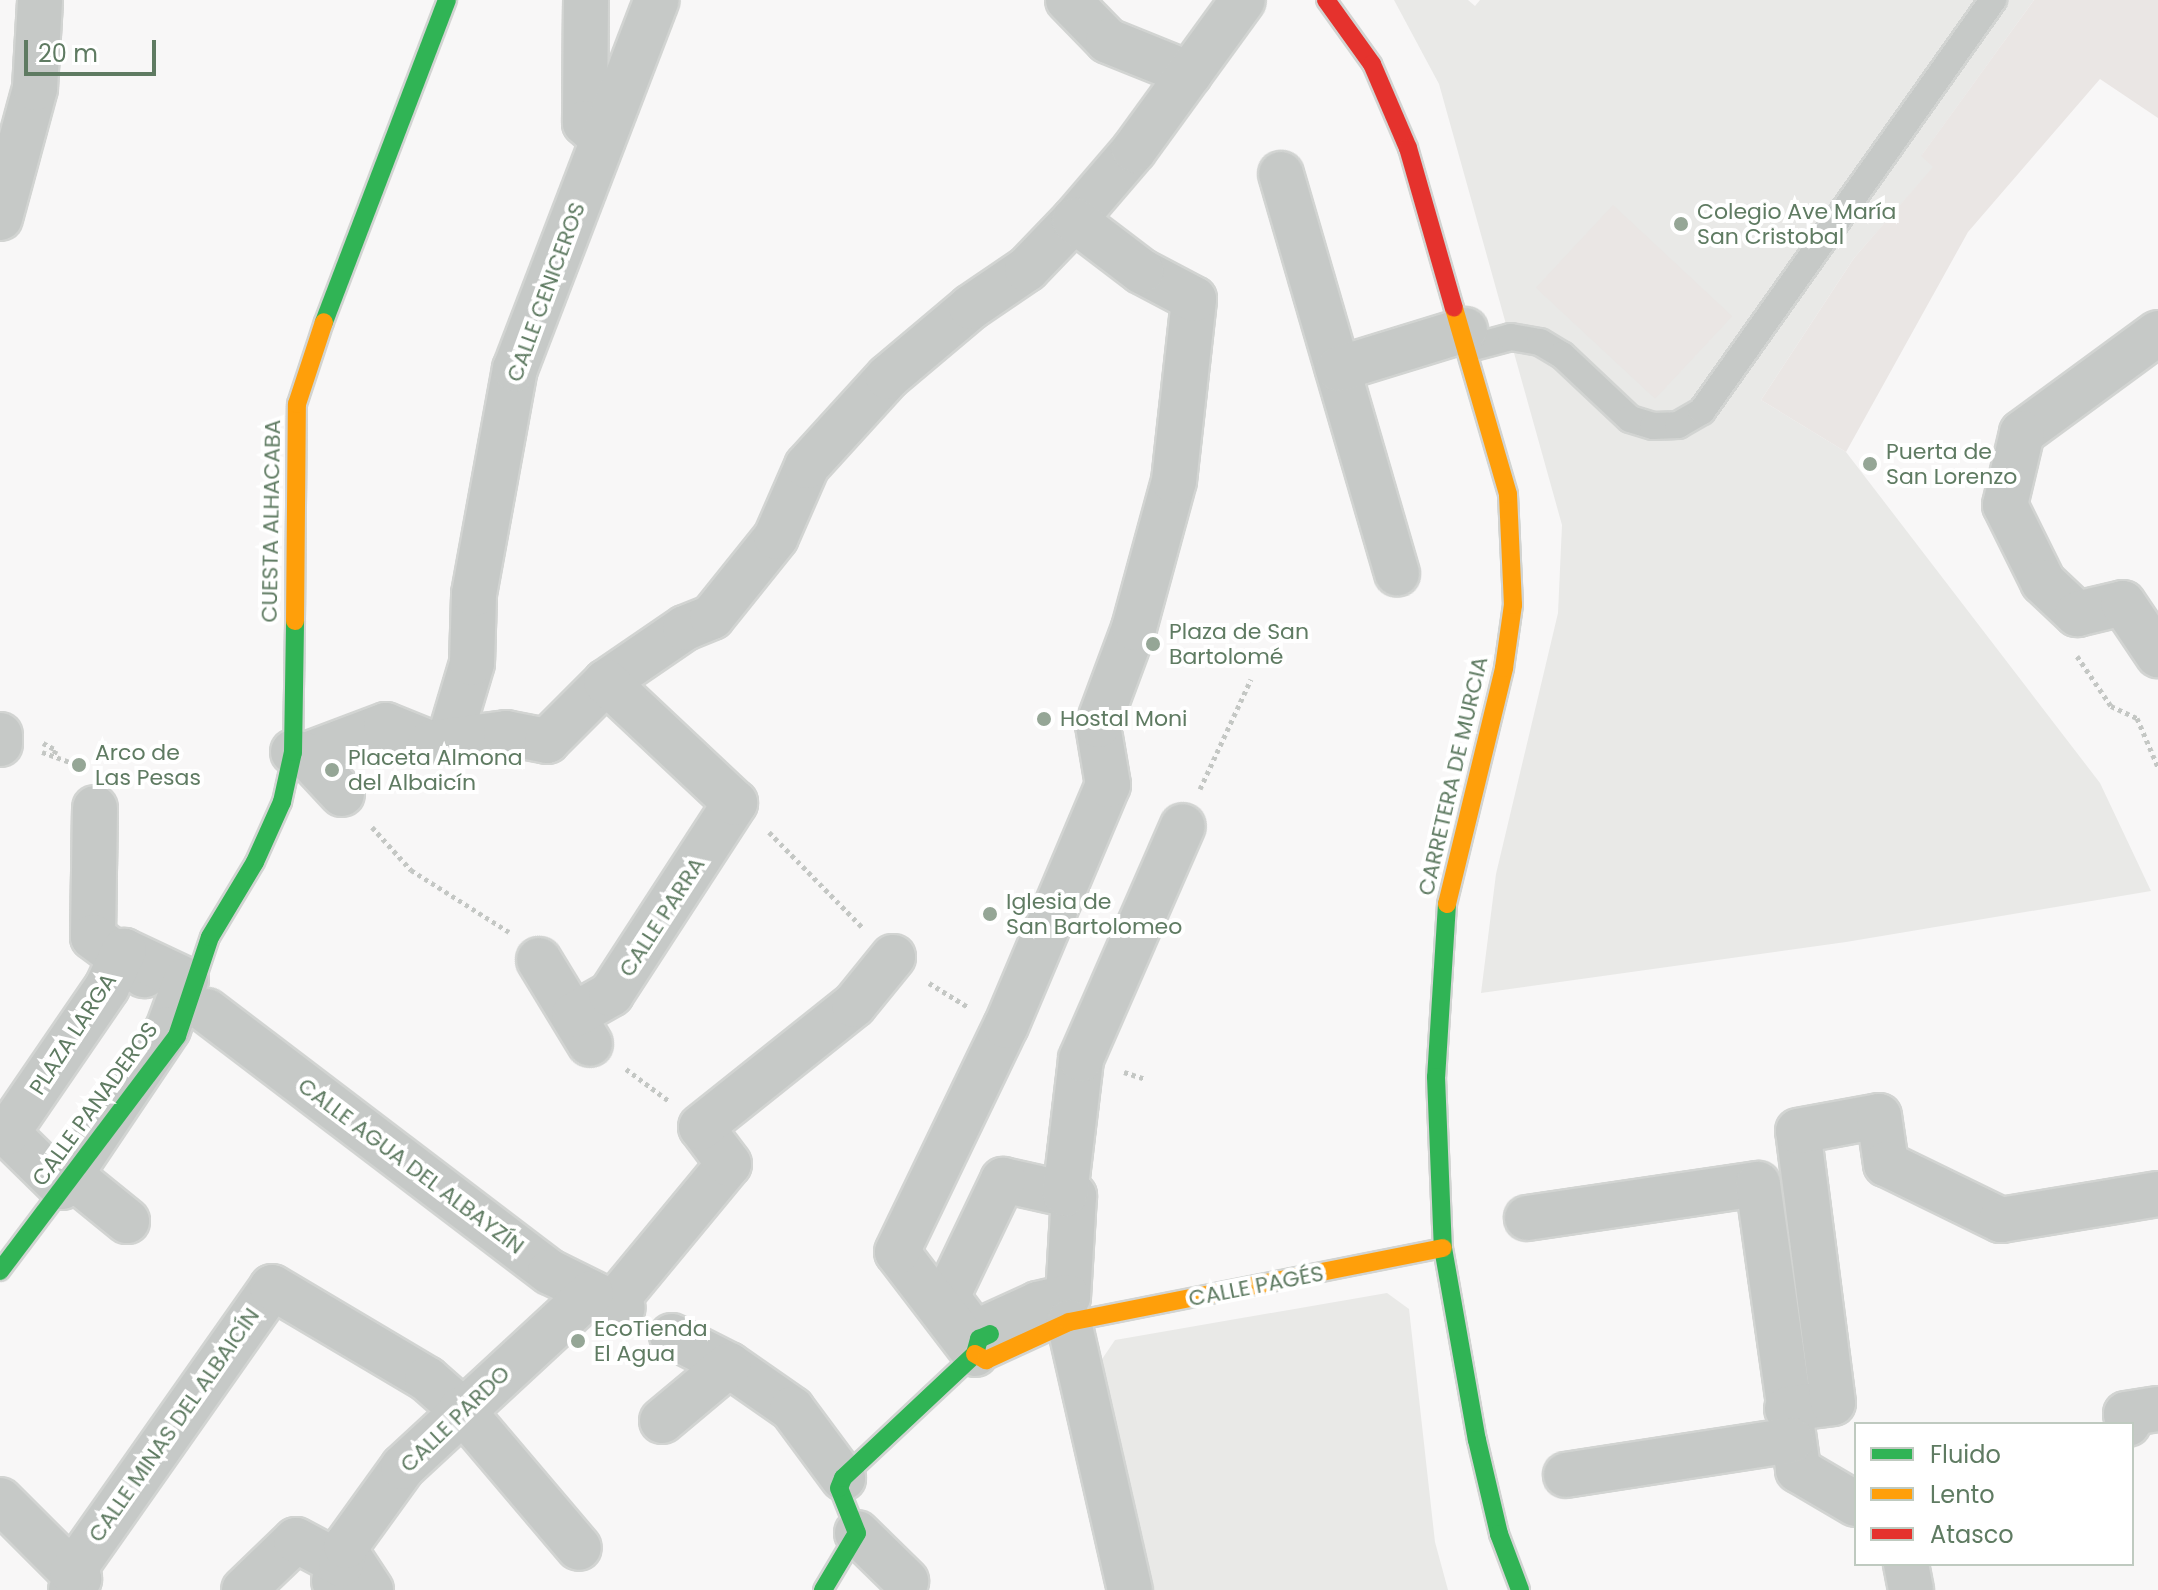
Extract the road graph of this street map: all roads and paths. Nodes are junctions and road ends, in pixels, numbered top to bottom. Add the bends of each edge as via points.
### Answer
1 (40, 0) edge
2 (447, 0) edge
3 (586, 0) edge
4 (657, 0) edge
5 (1068, 0) edge
6 (1243, 0) edge
7 (1326, 0) edge
8 (1993, 0) edge
9 (1190, 74) junction
10 (603, 139) junction
11 (1281, 174) dead end
12 (0, 218) edge
13 (1074, 220) junction
14 (2158, 333) edge
15 (1457, 339) junction
16 (1338, 369) junction
17 (1397, 573) dead end
18 (2077, 614) junction
19 (2158, 655) edge
20 (1251, 679) dead end
21 (606, 682) junction
22 (450, 737) junction
23 (300, 753) junction
24 (2158, 767) edge
25 (342, 794) joint
26 (95, 808) dead end
27 (1188, 815) joint
28 (893, 957) dead end
29 (539, 960) joint
30 (119, 961) junction
31 (192, 1001) junction
32 (582, 1030) junction
33 (701, 1127) junction
34 (79, 1182) dead end
35 (1065, 1194) dead end
36 (2158, 1194) edge
37 (1527, 1218) dead end
38 (127, 1221) dead end
39 (1443, 1248) junction
40 (0, 1271) edge
41 (610, 1301) junction
42 (1069, 1322) junction
43 (672, 1336) dead end
44 (975, 1354) junction
45 (729, 1365) junction
46 (461, 1409) junction
47 (2158, 1409) edge
48 (662, 1421) dead end
49 (2128, 1422) edge
50 (1789, 1425) junction
51 (1566, 1475) dead end
52 (843, 1478) junction
53 (0, 1500) edge
54 (1854, 1503) edge
55 (857, 1533) junction
56 (579, 1548) dead end
57 (1906, 1566) edge
58 (71, 1581) edge
59 (347, 1581) edge
60 (906, 1581) dead end
61 (244, 1590) edge
62 (823, 1590) edge
63 (1130, 1590) edge
64 (1520, 1590) edge
65 (1911, 1590) edge

1 - 12 street via 35,88
2 - 23 street, CUESTA ALHACABA via 351,241 297,404
3 - 10 street via 585,123
4 - 10 street, CALLE CENICEROS
5 - 9 street via 1108,41
6 - 9 street
7 - 15 street, CARRETERA DE MURCIA via 1372,64 1391,104
8 - 15 lane via 1702,411 1678,425 1653,426 1630,419 1562,355 1540,342
9 - 13 street
10 - 22 street, CALLE CENICEROS via 515,369 474,594 472,663
11 - 16 street
13 - 21 street via 1027,269 971,307 888,377 807,466 776,537 712,617 685,628
13 - 44 street via 1194,299 1174,481 1134,628 1098,725 1108,785 1094,827 897,1252
14 - 18 street via 2022,433 2005,505 2043,582
15 - 16 street
15 - 39 street, CARRETERA DE MURCIA via 1508,494 1513,605 1504,668 1447,902 1440,962 1436,1077
16 - 17 street
18 - 19 street via 2123,603
18 - 24 path via 2061,634 2111,706 2137,718
20 - 27 path
21 - 22 street via 547,741 506,733
21 - 32 street, CALLE PARRA via 735,803
22 - 23 street via 430,743 386,725
23 - 25 street
23 - 31 street, CUESTA ALHACABA via 255,862 210,937
25 - 29 path via 411,870 503,926
26 - 30 street via 93,937
27 - 35 street via 1081,1059
28 - 33 street via 854,1005
29 - 32 street
30 - 31 street, PLAZA LARGA via 124,951 186,980
30 - 31 street, PLAZA LARGA via 7,1133 62,1187
31 - 40 street, CALLE PANADEROS via 177,1036
31 - 41 street, CALLE AGUA DEL ALBAYZÍN via 550,1272
32 - 33 path
33 - 41 street, CALLE PARDO via 729,1164
34 - 38 street
36 - 50 street via 2001,1220 1886,1164 1879,1116 1798,1131 1833,1403
37 - 50 street via 1758,1184
39 - 42 street, CALLE PAGÉS
39 - 64 street, CARRETERA DE MURCIA via 1477,1440 1499,1534
41 - 46 street, CALLE PARDO
42 - 44 street, CALLE PAGÉS via 1045,1310 979,1339
42 - 63 street
43 - 45 street
44 - 52 street, CALLE PAGÉS
45 - 48 street
45 - 52 street via 792,1409
46 - 56 street
46 - 58 street, CALLE MINAS DEL ALBAICÍN via 427,1379 272,1287
46 - 59 street, CALLE PARDO via 370,1509
47 - 49 street via 2126,1414
50 - 51 street
50 - 54 street via 1798,1470
52 - 55 street via 839,1488
53 - 58 street
55 - 60 street
55 - 62 street
57 - 65 street
59 - 61 street via 296,1540

